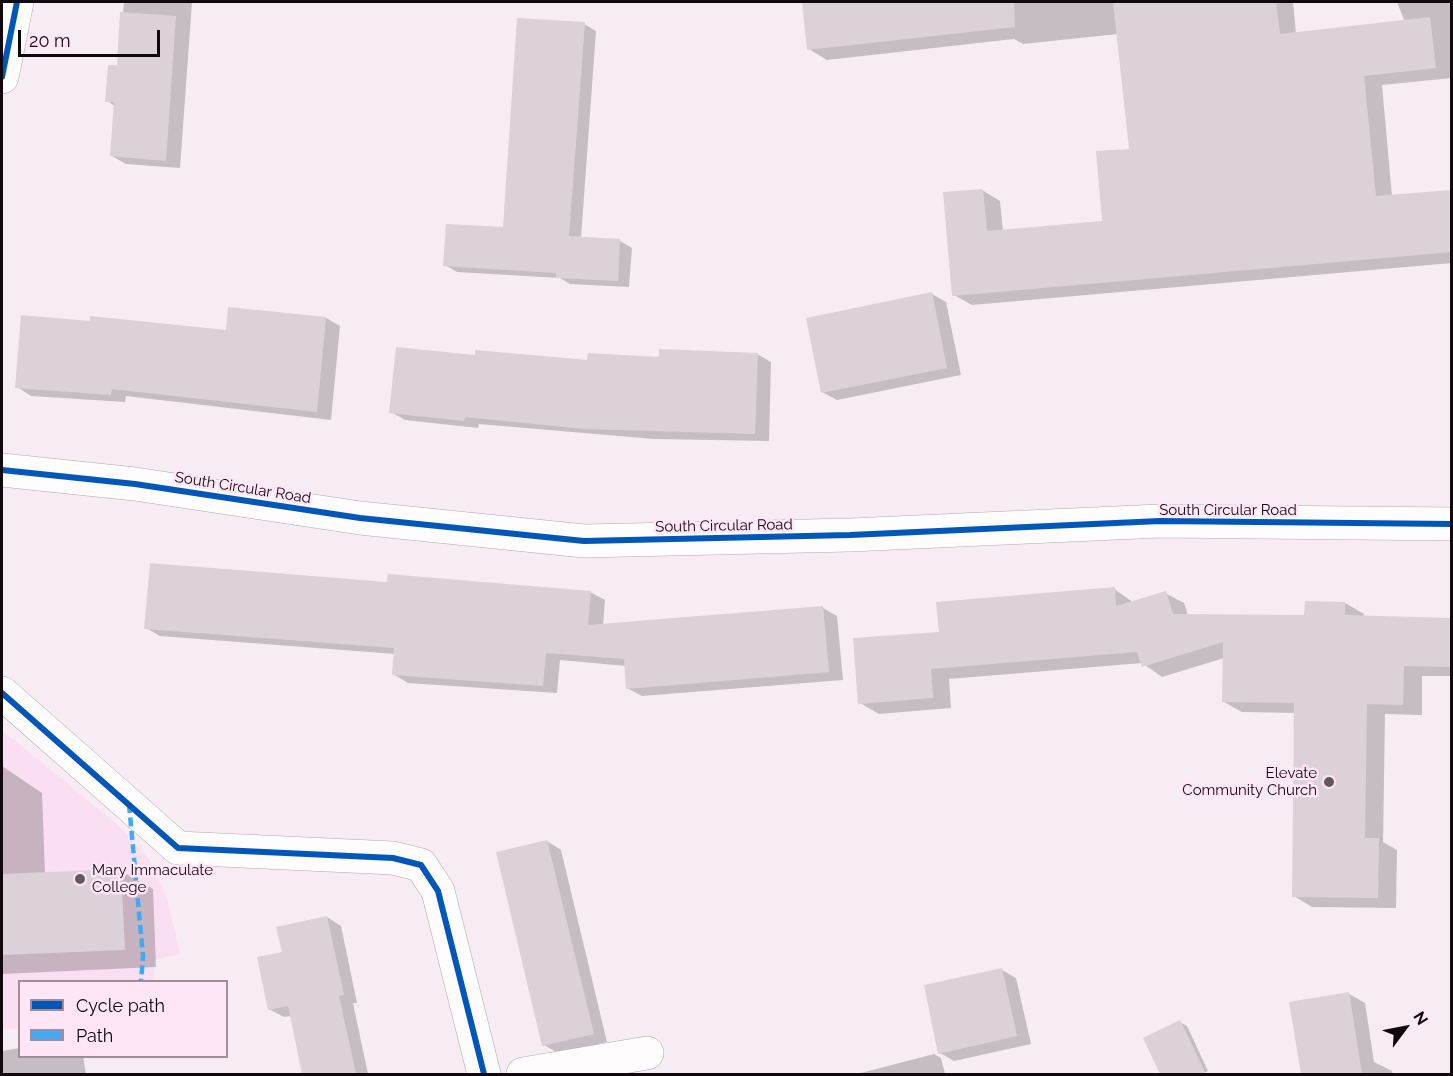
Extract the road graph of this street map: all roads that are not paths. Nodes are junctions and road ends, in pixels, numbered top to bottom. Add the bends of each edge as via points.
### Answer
1 (17, 2) edge
2 (2, 77) edge
3 (2, 470) edge
4 (1452, 524) edge
5 (2, 693) edge
6 (647, 1053) dead end
7 (484, 1074) edge
8 (523, 1074) edge

1 - 2 street
3 - 4 street, South Circular Road via 135,484 360,518 584,541 850,535 1160,521
5 - 7 street via 178,848 393,858 421,865 438,891
6 - 8 street

